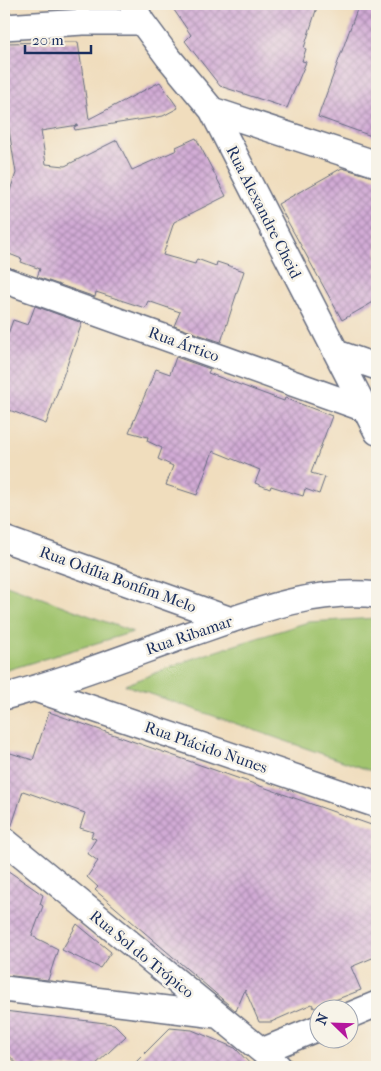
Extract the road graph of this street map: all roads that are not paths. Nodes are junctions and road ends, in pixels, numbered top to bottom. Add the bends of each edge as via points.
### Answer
1 (137, 13) edge
2 (4, 27) edge
3 (212, 110) junction
4 (377, 164) edge
5 (4, 280) edge
6 (337, 354) junction
7 (377, 367) edge
8 (365, 409) junction
9 (377, 432) edge
10 (4, 538) edge
11 (377, 595) edge
12 (231, 620) junction
13 (35, 689) junction
14 (4, 698) edge
15 (377, 805) edge
16 (4, 840) edge
17 (4, 989) edge
18 (377, 1004) edge
19 (358, 1012) edge
20 (216, 1015) junction
21 (308, 1035) edge
22 (271, 1059) edge

1 - 2 street via 83,22
1 - 3 street, Rua Alexandre Cheid
3 - 4 street
3 - 6 street, Rua Alexandre Cheid
5 - 8 street, Rua Ártico
6 - 7 street
6 - 8 street, Rua Alexandre Cheid
8 - 9 street, Rua Alexandre Cheid
10 - 12 street, Rua Odília Bonfim Melo
11 - 12 street, Rua Ribamar via 351,592 312,596
12 - 13 street, Rua Ribamar
13 - 14 street, Rua Ribamar
13 - 15 street, Rua Plácido Nunes
16 - 20 street, Rua Sol do Trópico
17 - 20 street
18 - 19 street
20 - 22 street, Rua Sol do Trópico
21 - 22 street

